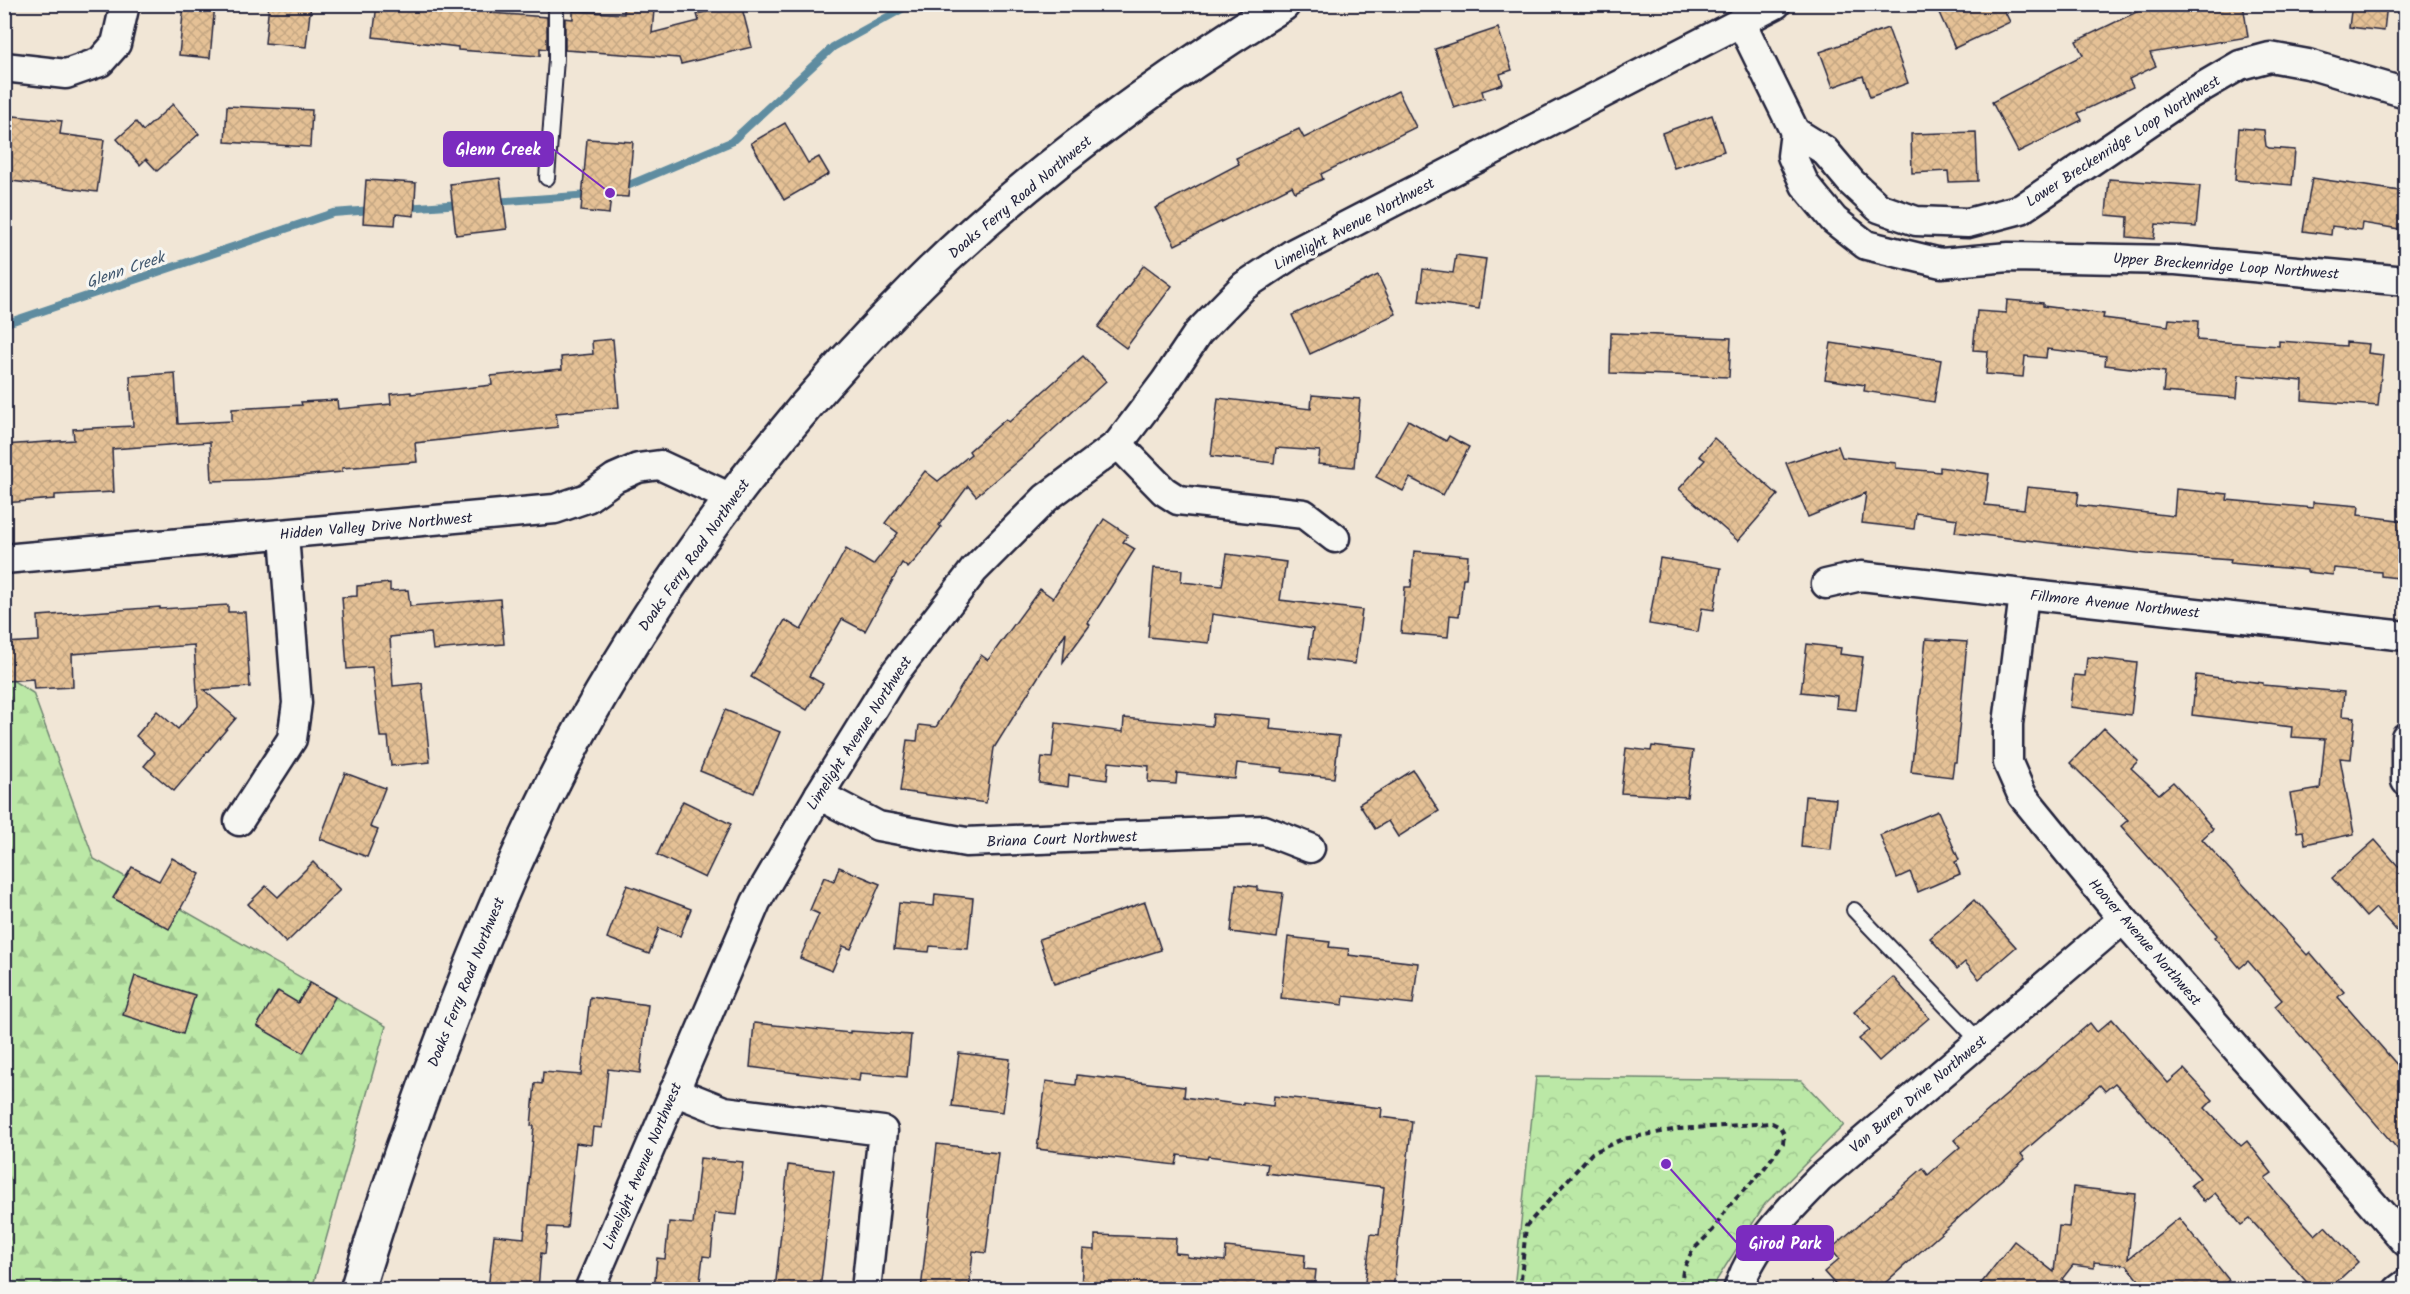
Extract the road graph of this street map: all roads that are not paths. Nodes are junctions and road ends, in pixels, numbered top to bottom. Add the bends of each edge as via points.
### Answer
1 (125, 4) edge
2 (556, 4) edge
3 (1283, 4) edge
4 (1776, 4) edge
5 (1742, 22) junction
6 (4, 67) edge
7 (2406, 93) edge
8 (1795, 132) junction
9 (547, 178) dead end
10 (2406, 281) edge
11 (1118, 444) junction
12 (731, 498) junction
13 (284, 535) junction
14 (1335, 538) dead end
15 (4, 559) edge
16 (1826, 584) dead end
17 (2024, 594) junction
18 (2406, 636) edge
19 (2406, 737) edge
20 (2406, 781) edge
21 (819, 795) junction
22 (239, 821) dead end
23 (1310, 848) dead end
24 (1854, 910) dead end
25 (2123, 919) junction
26 (1980, 1042) junction
27 (674, 1091) junction
28 (2406, 1242) edge
29 (2406, 1284) edge
30 (357, 1290) edge
31 (589, 1290) edge
32 (866, 1290) edge
33 (1738, 1290) edge
34 (2398, 1290) edge

1 - 6 street via 116,44 100,62 66,74
2 - 9 lane
3 - 12 main road, Doaks Ferry Road Northwest via 1125,111 987,221 921,281 805,408
4 - 5 street, Limelight Avenue Northwest
5 - 8 street
5 - 11 street, Limelight Avenue Northwest via 1294,253 1244,286 1198,333
7 - 8 street, Lower Breckenridge Loop Northwest via 2270,57 2240,65 2187,96 2021,209 1968,224 1916,221 1879,208 1824,150
8 - 10 street, Upper Breckenridge Loop Northwest via 1792,156 1805,185 1834,220 1866,245 1941,263 2009,256 2176,260
11 - 14 street via 1178,500 1304,514
11 - 21 street, Limelight Avenue Northwest via 1046,498 974,570 894,674
12 - 13 street, Hidden Valley Drive Northwest via 660,465 638,468 586,498 555,509
12 - 30 main road, Doaks Ferry Road Northwest via 624,657 584,724 534,822 493,912 409,1126
13 - 15 street, Hidden Valley Drive Northwest
13 - 22 street via 297,703 292,739
16 - 17 street, Fillmore Avenue Northwest via 1861,576
17 - 18 street, Fillmore Avenue Northwest
17 - 25 street, Hoover Avenue Northwest via 2008,724 2008,764 2022,795
19 - 20 street
21 - 23 street, Briana Court Northwest via 878,826 966,842 1264,830
21 - 27 street, Limelight Avenue Northwest via 756,902
24 - 26 lane
25 - 26 street, Van Buren Drive Northwest
25 - 28 street, Hoover Avenue Northwest
26 - 33 street, Van Buren Drive Northwest via 1820,1178 1775,1225 1744,1272
27 - 31 street, Limelight Avenue Northwest
27 - 32 street via 724,1111 883,1131
29 - 34 street

